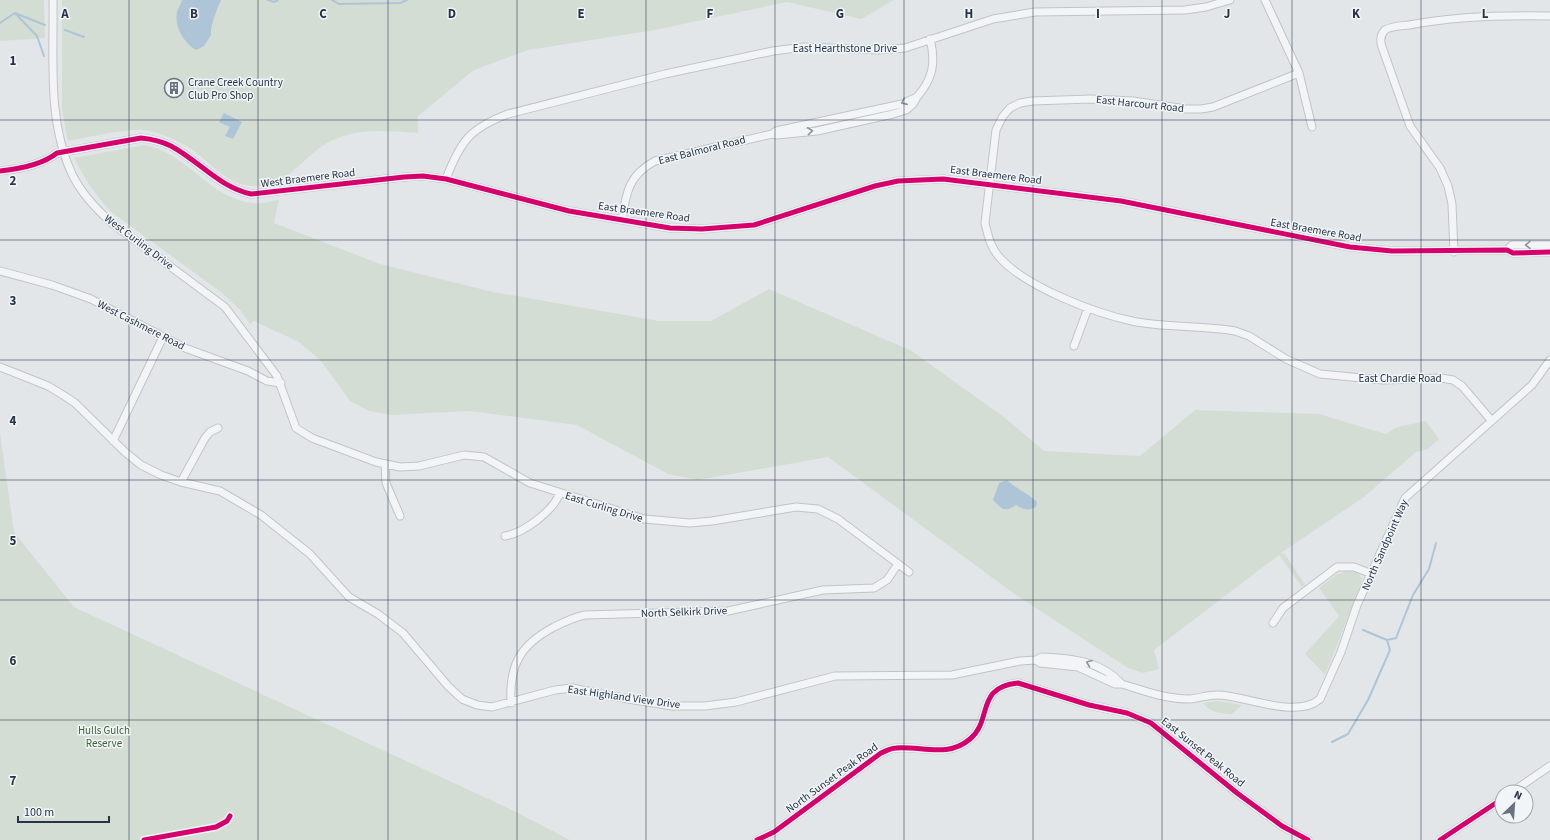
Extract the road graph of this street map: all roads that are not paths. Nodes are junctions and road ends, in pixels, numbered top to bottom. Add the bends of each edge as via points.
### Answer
1 (53, 0) edge
2 (1230, 0) edge
3 (1265, 0) edge
4 (1550, 16) edge
5 (930, 39) junction
6 (1299, 73) junction
7 (1312, 128) dead end
8 (63, 153) junction
9 (0, 171) edge
10 (446, 179) junction
11 (990, 184) junction
12 (622, 220) junction
13 (1550, 245) edge
14 (1507, 250) junction
15 (1454, 252) junction
16 (1550, 252) edge
17 (0, 271) edge
18 (1088, 308) junction
19 (163, 337) junction
20 (1074, 346) dead end
21 (1550, 360) edge
22 (0, 367) edge
23 (280, 383) junction
24 (1491, 420) junction
25 (218, 428) dead end
26 (296, 428) joint
27 (113, 441) junction
28 (385, 465) junction
29 (181, 482) junction
30 (560, 493) junction
31 (400, 516) dead end
32 (505, 536) dead end
33 (898, 564) junction
34 (909, 572) dead end
35 (1372, 574) junction
36 (1273, 623) dead end
37 (1008, 684) joint
38 (511, 703) junction
39 (1310, 706) joint
40 (1550, 766) edge
41 (1524, 784) edge
42 (1494, 803) edge
43 (757, 840) edge
44 (1308, 840) edge
45 (1440, 840) edge

1 - 8 street, West Curling Drive via 56,125
2 - 5 street, East Hearthstone Drive via 1185,10 1035,12 993,19
3 - 6 street
4 - 15 street via 1491,15 1430,21 1389,28 1382,35 1380,41 1410,126 1440,168 1448,186 1452,204
5 - 10 street, East Hearthstone Drive via 905,48 880,50 804,47 773,50 665,74 508,114 489,121 471,134 454,159
5 - 12 street, East Balmoral Road via 934,53 930,79 906,110 817,131 772,134 655,161 643,167 631,181
6 - 7 street
6 - 11 street, East Harcourt Road via 1201,110 1133,101 1091,99 1020,103 1010,108 996,130
8 - 9 street, West Braemere Road via 57,153 30,165
8 - 10 street, West Braemere Road via 133,138 153,139 172,146 232,189 251,194 404,176
8 - 23 street, West Curling Drive via 73,175 99,211 225,307
10 - 12 street, East Braemere Road via 569,211
11 - 12 street, East Braemere Road via 943,179 898,181 754,225 724,229 670,228
11 - 15 street, East Braemere Road via 1141,204 1350,247
11 - 18 street, East Chardie Road via 985,223 988,236 1001,259 1026,279
13 -> 14 street, East Braemere Road via 1512,246
14 - 15 street, East Braemere Road
14 - 16 street, East Braemere Road via 1513,253
17 - 19 street, West Cashmere Road via 91,299
18 - 20 street
18 - 24 street, East Chardie Road via 1132,321 1235,331 1320,374 1383,380 1447,378 1462,386
19 - 23 street, West Cashmere Road via 267,381
19 - 27 street
21 - 24 street, North Sandpoint Way via 1532,385
22 - 27 street, East Highland View Drive via 48,386 63,395 75,403
23 - 26 street, West Curling Drive
24 - 35 street, North Sandpoint Way via 1409,494
25 - 29 street via 205,438
26 - 28 street, East Curling Drive via 312,438
27 - 29 street, East Highland View Drive via 141,465
28 - 30 street, East Curling Drive via 419,466 455,456 473,455 493,461 519,478
28 - 31 street via 386,483
29 - 38 street, East Highland View Drive via 220,491 260,515 310,554 349,597 403,632 462,699 492,707
30 - 32 street via 553,505 522,532
30 - 33 street, East Curling Drive via 622,514 669,522 712,521 796,507 818,509 838,520
33 - 34 street, East Curling Drive
33 - 38 street, North Selkirk Drive via 887,580 874,588 823,590 728,611 585,614 570,619 533,640 522,651 511,678
35 - 36 street via 1354,567 1337,567 1283,608
35 - 39 street, North Sandpoint Way via 1320,699
37 - 43 street, North Sunset Peak Road via 994,692 972,738 960,747 947,750 895,748 881,753 774,832
37 - 44 street, East Sunset Peak Road via 1028,685 1089,705 1127,713 1151,724 1243,798 1282,826
38 - 39 street, East Highland View Drive via 555,690 572,688 672,706 705,706 736,702 835,676 952,676 1042,657 1080,660 1106,671 1122,684 1161,697 1219,695 1296,708
40 - 41 street
42 - 45 street

